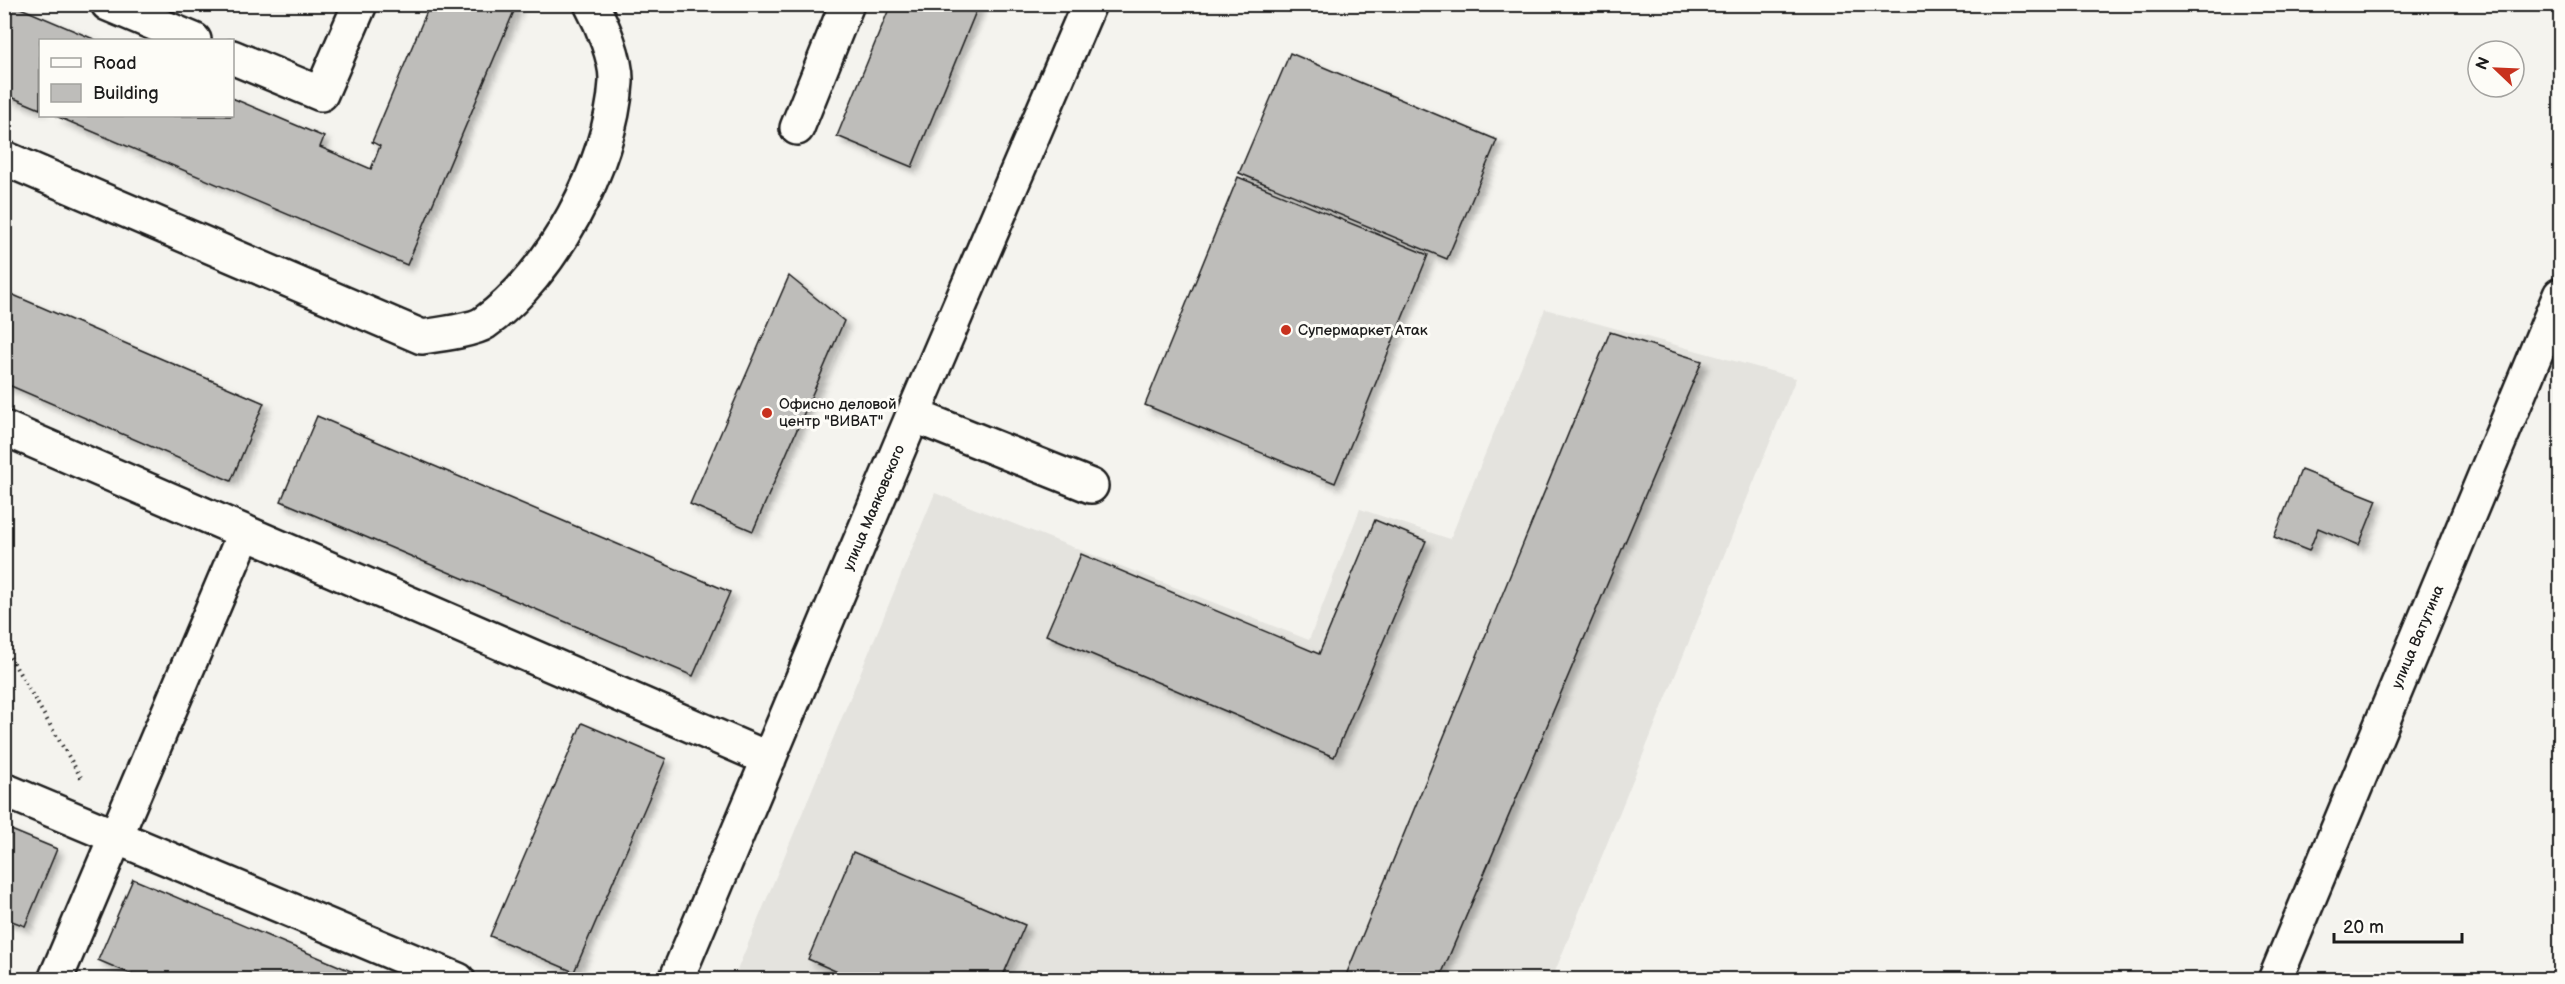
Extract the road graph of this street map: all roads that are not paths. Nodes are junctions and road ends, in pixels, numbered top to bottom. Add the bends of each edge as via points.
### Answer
1 (108, 4) edge
2 (360, 4) edge
3 (591, 4) edge
4 (847, 4) edge
5 (1089, 4) edge
6 (192, 39) edge
7 (234, 58) edge
8 (797, 128) dead end
9 (4, 158) edge
10 (2560, 295) edge
11 (913, 415) junction
12 (4, 428) edge
13 (1091, 486) dead end
14 (245, 532) junction
15 (769, 759) junction
16 (4, 790) edge
17 (116, 837) junction
18 (55, 980) edge
19 (458, 980) edge
20 (676, 980) edge
21 (2275, 980) edge

1 - 6 street
2 - 7 street via 321,94
3 - 9 street via 604,28 616,80 604,150 575,216 531,279 482,324 422,338
4 - 8 street
5 - 11 street, улица Маяковского
10 - 21 street, улица Ватутина
11 - 13 street
11 - 15 street, улица Маяковского
12 - 14 street
14 - 15 street
14 - 17 street
15 - 20 street, улица Маяковского
16 - 17 street
17 - 18 street
17 - 19 street

